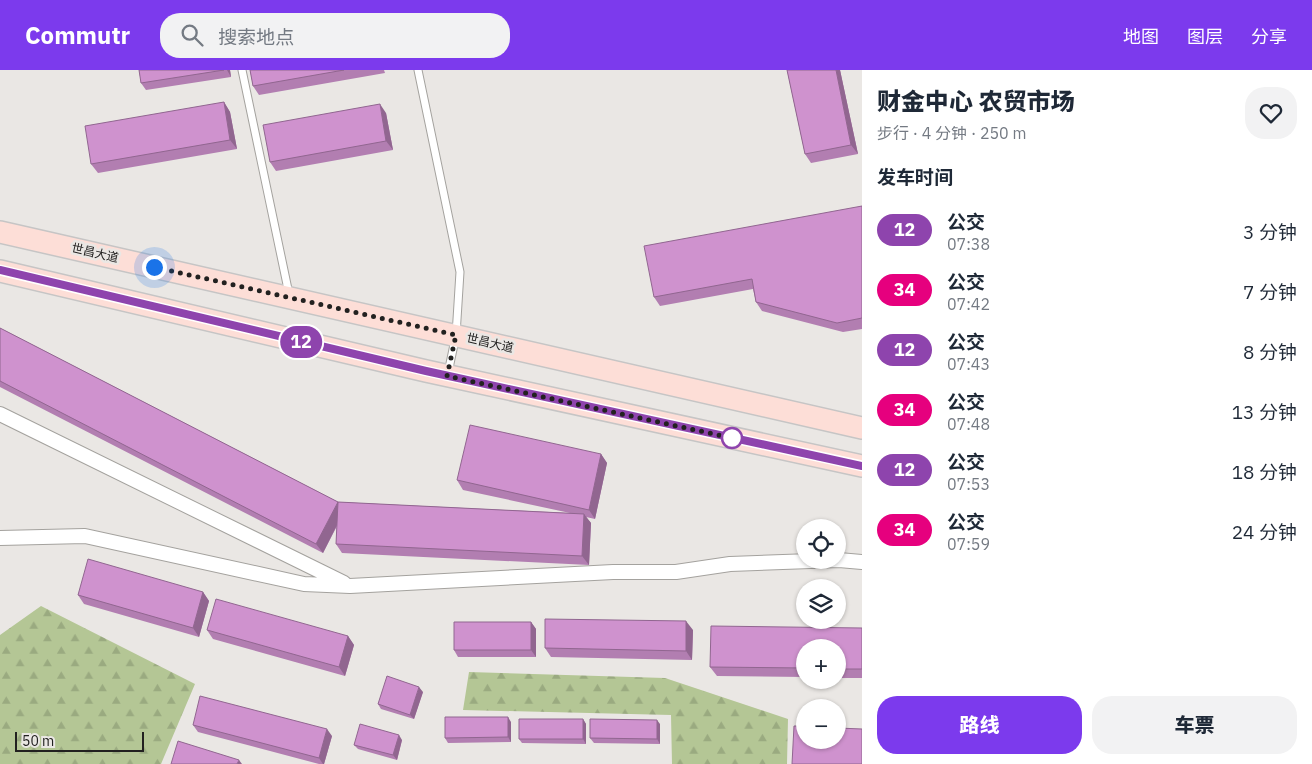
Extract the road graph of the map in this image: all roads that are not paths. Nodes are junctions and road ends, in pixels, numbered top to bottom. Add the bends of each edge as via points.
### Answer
1 (242, 70) edge
2 (418, 70) edge
3 (0, 232) edge
4 (0, 270) edge
5 (289, 297) junction
6 (456, 335) junction
7 (447, 376) junction
8 (0, 414) edge
9 (862, 428) edge
10 (862, 466) edge
11 (0, 538) edge
12 (862, 562) edge
13 (350, 586) junction

1 - 5 lane
2 - 6 lane via 460,272
3 - 5 main road, 世昌大道
4 - 7 main road
5 - 6 main road, 世昌大道
6 - 7 lane
6 - 9 main road, 世昌大道
7 - 10 main road
8 - 13 street
11 - 13 street via 86,536 304,584
12 - 13 street via 730,564 676,572 613,572

